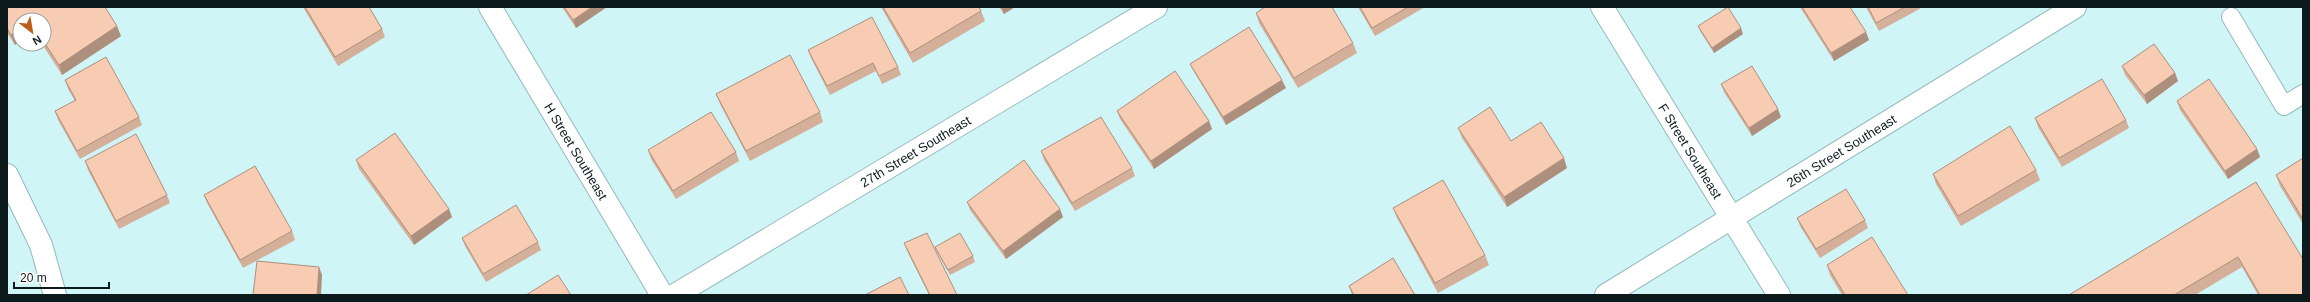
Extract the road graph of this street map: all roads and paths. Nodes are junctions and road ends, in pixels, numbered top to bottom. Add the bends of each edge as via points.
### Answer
1 (490, 7) edge
2 (1156, 7) edge
3 (1602, 7) edge
4 (2075, 7) edge
5 (2231, 17) dead end
6 (2303, 94) edge
7 (7, 175) edge
8 (1732, 218) junction
9 (54, 295) edge
10 (662, 295) edge
11 (675, 295) edge
12 (1606, 295) edge
13 (1779, 295) edge

1 - 10 street, H Street Southeast
2 - 11 street, 27th Street Southeast
3 - 8 street, F Street Southeast
4 - 8 street, 26th Street Southeast
5 - 6 lane via 2284,106
7 - 9 street via 41,245
8 - 12 street, 26th Street Southeast
8 - 13 street, F Street Southeast

